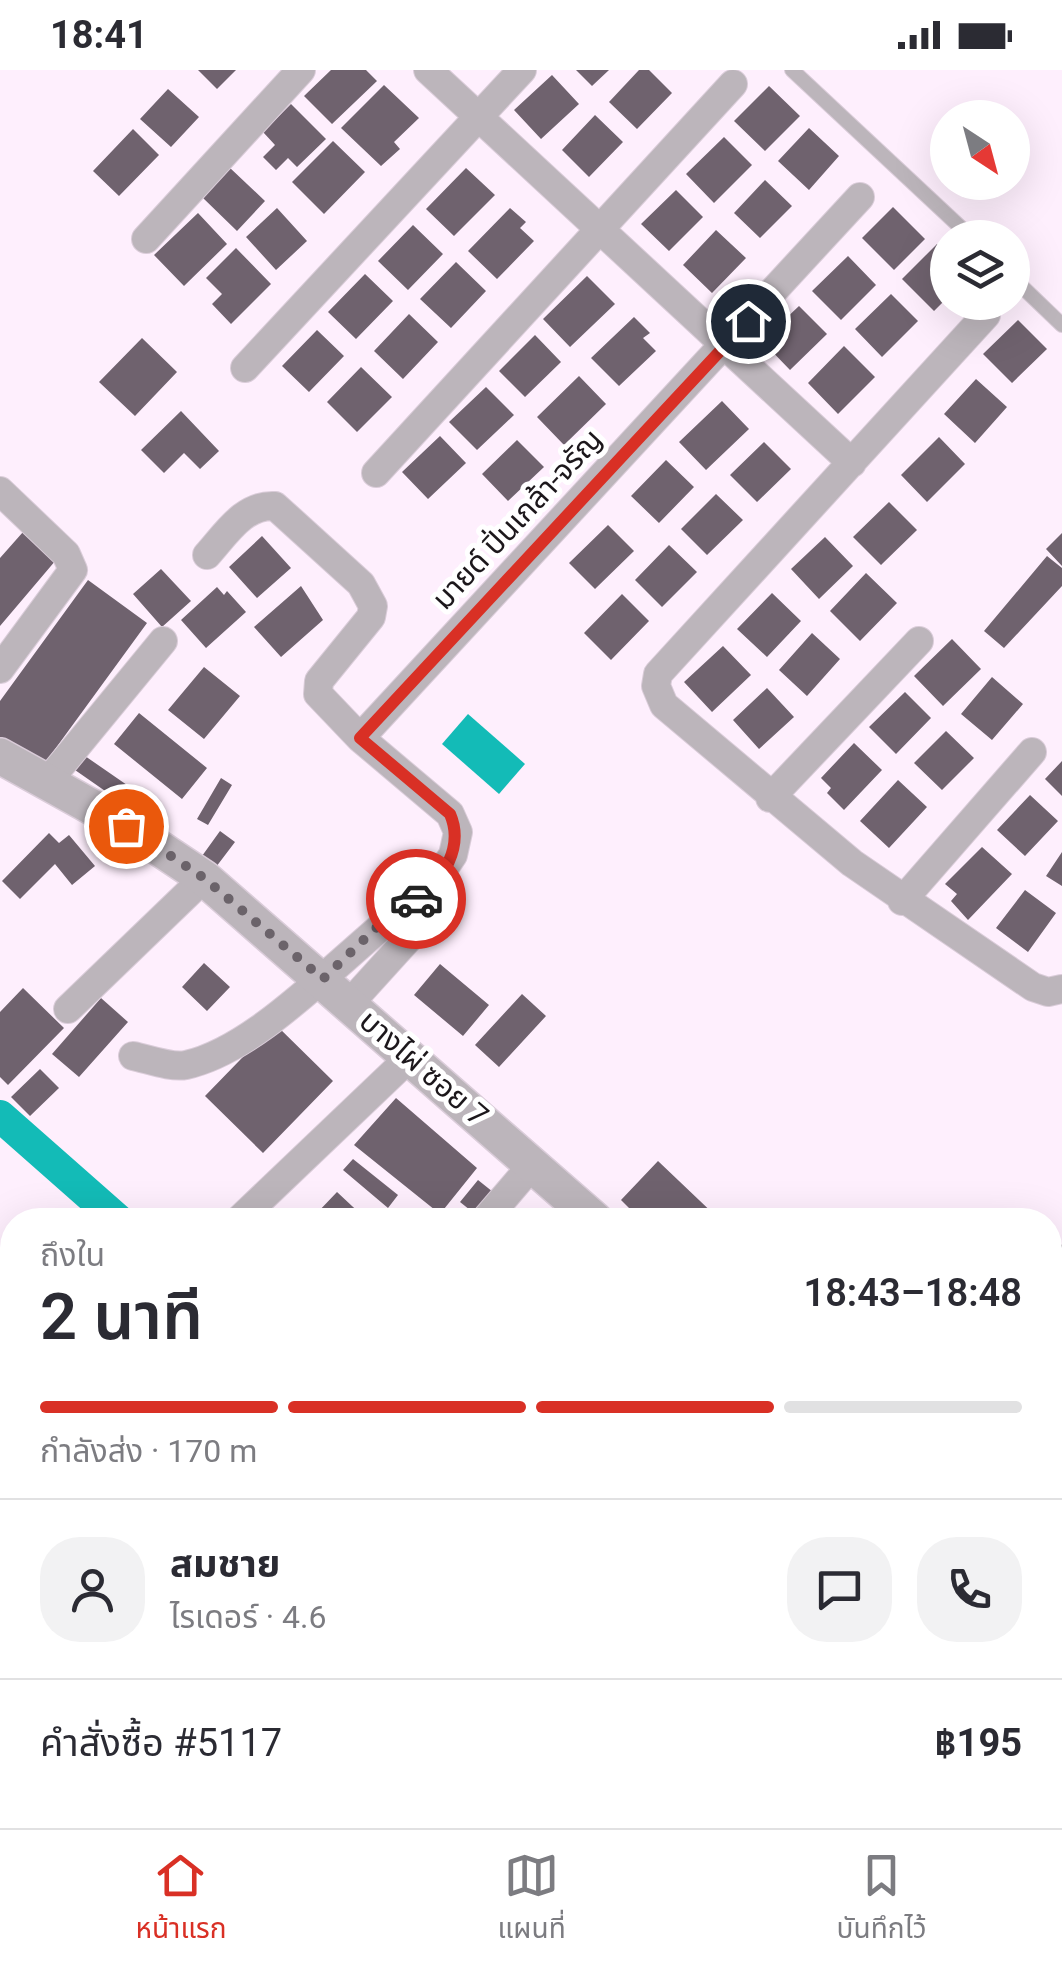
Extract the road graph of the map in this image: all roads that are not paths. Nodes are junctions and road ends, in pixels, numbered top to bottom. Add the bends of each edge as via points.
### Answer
1 (301, 70) edge
2 (428, 70) edge
3 (522, 70) edge
4 (792, 70) edge
5 (733, 84) dead end
6 (479, 117) junction
7 (860, 198) dead end
8 (953, 220) edge
9 (599, 229) junction
10 (146, 239) dead end
11 (1030, 294) edge
12 (981, 320) edge
13 (1062, 324) edge
14 (725, 346) junction
15 (244, 368) dead end
16 (852, 462) junction
17 (376, 473) dead end
18 (0, 491) edge
19 (207, 555) dead end
20 (919, 641) dead end
21 (163, 642) dead end
22 (0, 669) edge
23 (360, 738) junction
24 (1032, 752) dead end
25 (0, 756) edge
26 (48, 781) junction
27 (770, 798) junction
28 (204, 878) junction
29 (429, 890) junction
30 (902, 900) junction
31 (323, 979) junction
32 (1062, 989) edge
33 (350, 1004) junction
34 (68, 1009) dead end
35 (133, 1056) dead end
36 (411, 1056) junction
37 (533, 1164) junction
38 (252, 1208) edge
39 (495, 1208) edge
40 (582, 1208) edge

1 - 10 street
2 - 6 street
3 - 6 street
4 - 8 lane
5 - 9 street
6 - 9 street
6 - 15 street
7 - 14 street, มายด์ ปิ่นเกล้า-จรัญ
9 - 14 street
9 - 17 street
11 - 13 lane
12 - 16 street
14 - 16 street
14 - 23 street, มายด์ ปิ่นเกล้า-จรัญ
16 - 27 street via 658,674 664,706
18 - 22 street via 66,554 73,570
19 - 23 street via 242,516 275,506 361,584 373,606 371,617 319,681 318,694
20 - 27 street
21 - 26 street
23 - 29 street via 450,814 458,832 452,855
24 - 30 street
25 - 26 street, บางไผ่ ซอย 7
26 - 28 street, บางไผ่ ซอย 7
27 - 30 street
28 - 31 street, บางไผ่ ซอย 7
28 - 34 street
29 - 31 street
29 - 33 street via 408,940
30 - 32 street via 1033,987
31 - 33 street, บางไผ่ ซอย 7
31 - 35 street via 225,1050 182,1066
33 - 36 street, บางไผ่ ซอย 7
36 - 37 street, บางไผ่ ซอย 7
36 - 38 street
37 - 39 street
37 - 40 street, บางไผ่ ซอย 7

